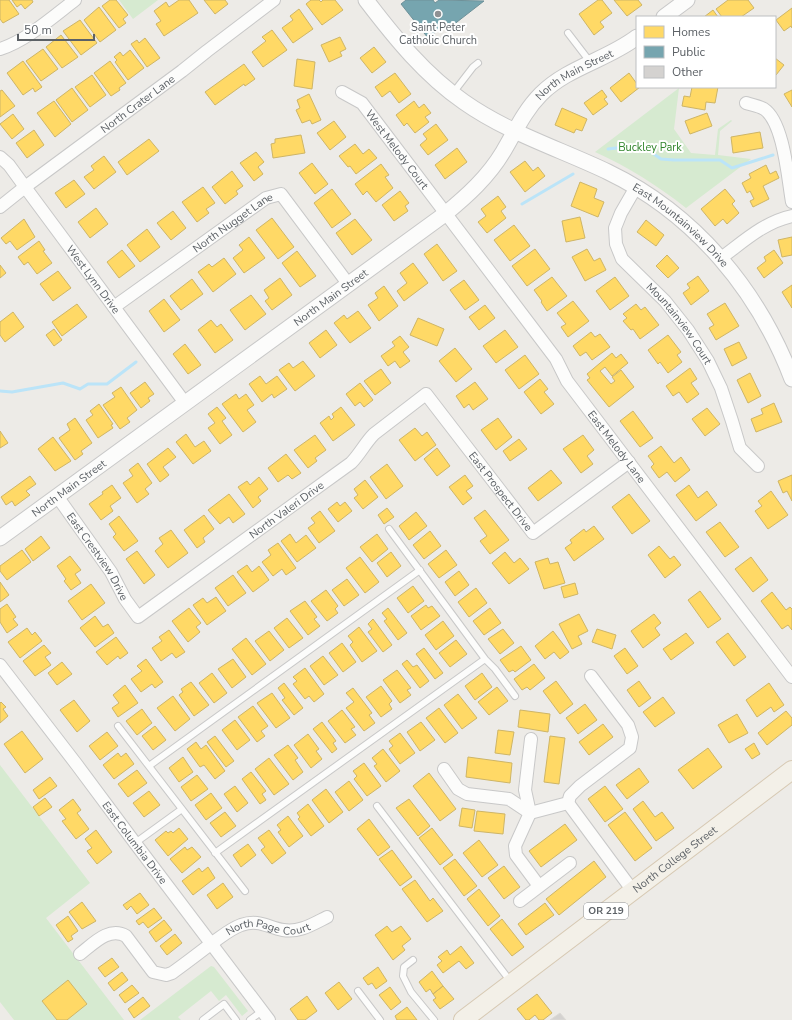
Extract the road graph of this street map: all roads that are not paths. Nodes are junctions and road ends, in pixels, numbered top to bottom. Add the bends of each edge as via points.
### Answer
1 (75, 0) edge
2 (274, 0) edge
3 (366, 0) edge
4 (686, 0) edge
5 (665, 16) edge
6 (568, 33) dead end
7 (636, 39) edge
8 (0, 49) edge
9 (478, 63) dead end
10 (591, 63) junction
11 (342, 92) dead end
12 (453, 93) junction
13 (746, 103) dead end
14 (514, 131) junction
15 (0, 157) edge
16 (25, 186) junction
17 (636, 187) junction
18 (792, 202) edge
19 (0, 207) edge
20 (445, 214) junction
21 (792, 216) edge
22 (720, 258) junction
23 (349, 285) junction
24 (114, 307) junction
25 (792, 379) edge
26 (426, 394) joint
27 (184, 404) junction
28 (629, 462) junction
29 (758, 466) dead end
30 (57, 496) junction
31 (389, 529) dead end
32 (0, 538) edge
33 (420, 570) junction
34 (138, 617) joint
35 (485, 659) junction
36 (0, 665) edge
37 (591, 676) dead end
38 (792, 677) edge
39 (515, 696) dead end
40 (118, 726) dead end
41 (531, 739) dead end
42 (149, 766) junction
43 (444, 769) dead end
44 (792, 770) edge
45 (568, 803) junction
46 (377, 806) dead end
47 (182, 809) junction
48 (530, 813) junction
49 (134, 843) junction
50 (215, 853) junction
51 (570, 863) dead end
52 (539, 886) junction
53 (245, 891) dead end
54 (633, 891) junction
55 (520, 900) dead end
56 (327, 917) dead end
57 (211, 944) junction
58 (80, 954) dead end
59 (413, 960) dead end
60 (512, 983) junction
61 (358, 991) dead end
62 (266, 1015) edge
63 (203, 1020) edge
64 (236, 1020) edge
65 (250, 1020) edge
66 (380, 1020) edge
67 (434, 1020) edge
68 (463, 1020) edge

1 - 8 street via 15,43
2 - 16 street, North Crater Lane
3 - 12 street, East Mountainview Drive via 408,52
4 - 5 street
6 - 10 lane
7 - 10 street, North Main Street via 616,52
9 - 12 lane
10 - 14 street, North Main Street via 550,85 533,102
11 - 20 street, West Melody Court via 362,103
12 - 14 street, East Mountainview Drive via 493,121
13 - 18 street via 764,110 776,124 783,144
14 - 17 street, East Mountainview Drive
14 - 20 street, North Main Street via 503,153 477,187
15 - 16 street, West Lynn Drive
16 - 19 street, North Crater Lane
16 - 24 street, West Lynn Drive
17 - 22 street, East Mountainview Drive via 671,212
17 - 29 street, Mountainview Court via 615,228 616,244 622,259 666,301 688,330 708,361 721,388 740,448
20 - 23 street, North Main Street
20 - 28 street, East Melody Lane via 556,359 568,381
21 - 22 street via 778,219 762,228
22 - 25 street, East Mountainview Drive via 746,290 766,322 782,352
23 - 24 street, North Nugget Lane via 281,194 266,198
23 - 27 street, North Main Street
24 - 27 street, West Lynn Drive
26 - 28 street, East Prospect Drive via 533,532
26 - 34 street, North Valeri Drive via 374,434 351,463
27 - 30 street, North Main Street
28 - 38 street, East Melody Lane
30 - 32 street, North Main Street
30 - 34 street, East Crestview Drive via 111,572
31 - 33 lane
33 - 35 lane
33 - 42 lane
35 - 39 lane
35 - 50 lane
36 - 49 street, East Columbia Drive
37 - 45 street via 628,725 632,737 630,748 580,786 570,796
40 - 42 lane
41 - 48 street via 525,790
42 - 47 lane
43 - 48 street via 462,792 509,799
44 - 54 main road, North College Street / OR 219
45 - 48 street
45 - 54 street
46 - 60 lane
47 - 49 lane
47 - 50 lane
48 - 52 street via 515,846 516,855
49 - 57 street, East Columbia Drive
50 - 53 lane
51 - 52 street
52 - 55 street
54 - 60 main road, North College Street / OR 219
56 - 57 street, North Page Court via 306,928 295,930 283,930 266,924 241,925
57 - 58 street, North Page Court via 172,974 166,975 153,972 122,933 111,932
57 - 62 street, East Columbia Drive
59 - 67 lane via 404,967 403,976 411,992
60 - 68 main road, North College Street / OR 219
61 - 66 lane
62 - 65 lane
63 - 64 lane via 224,1004

